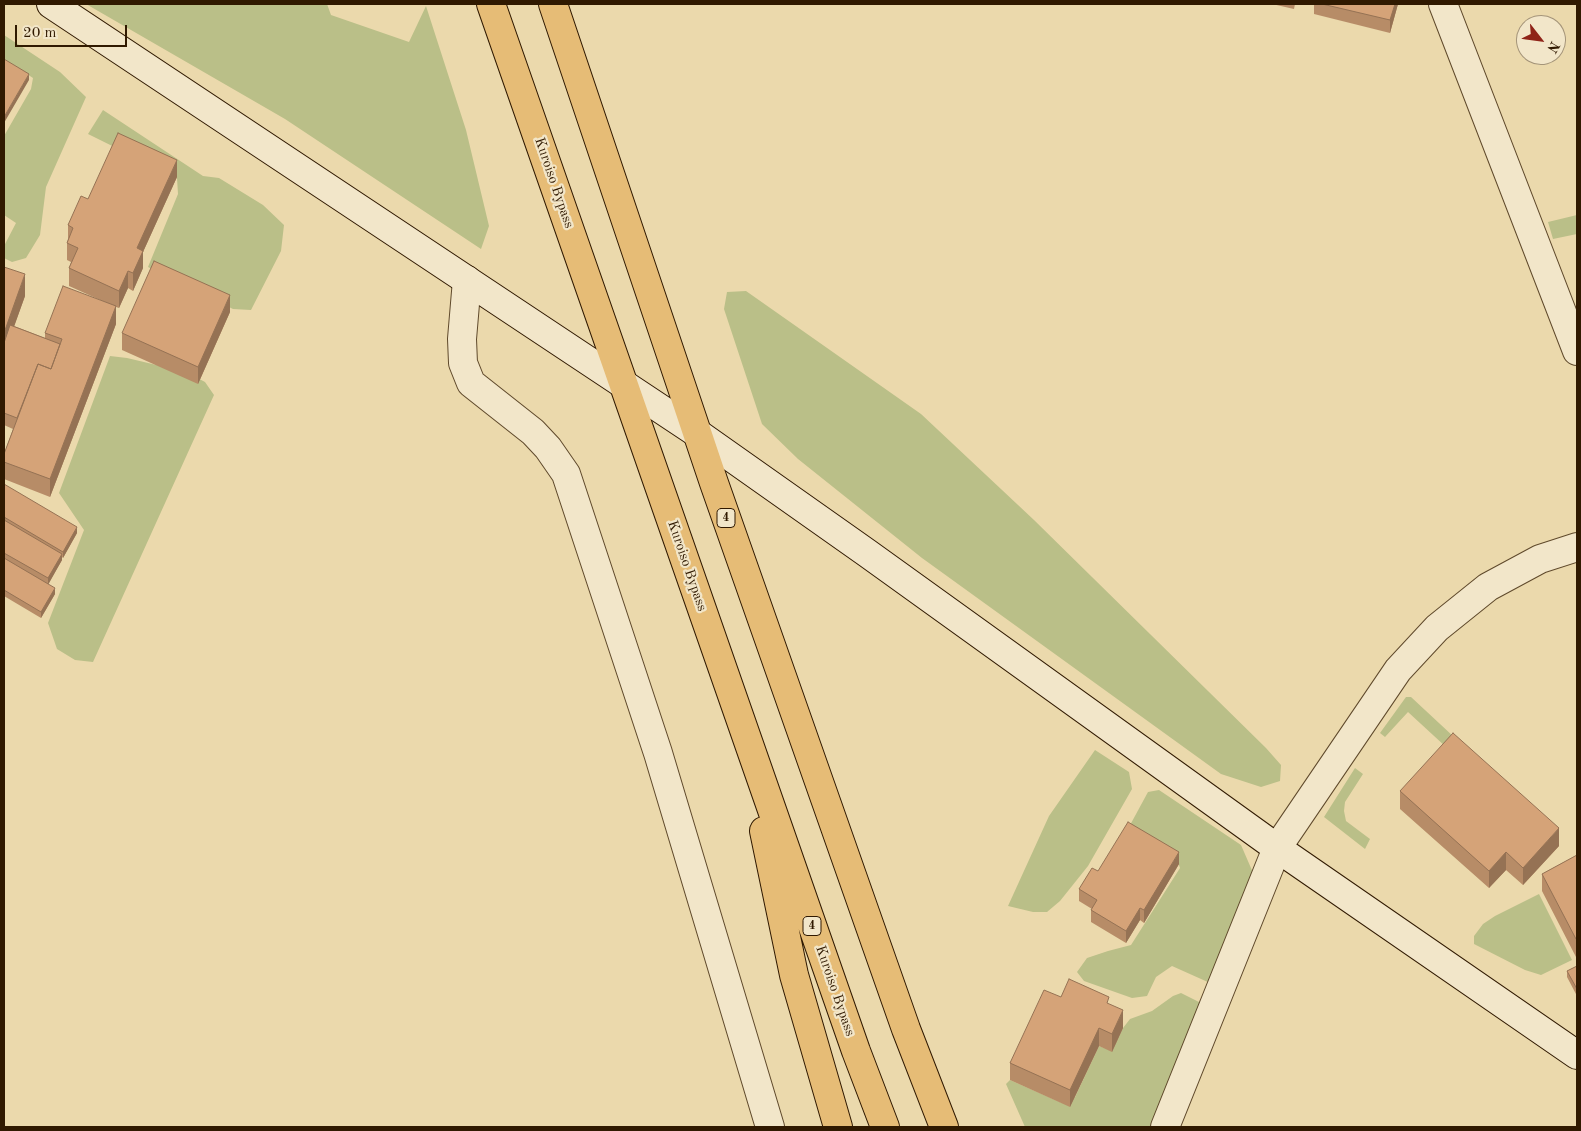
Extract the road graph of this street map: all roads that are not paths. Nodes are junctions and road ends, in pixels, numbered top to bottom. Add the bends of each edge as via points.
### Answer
1 (51, 4) edge
2 (491, 4) edge
3 (553, 4) edge
4 (1443, 4) edge
5 (467, 280) junction
6 (1577, 351) edge
7 (625, 386) junction
8 (696, 434) junction
9 (1577, 547) edge
10 (742, 724) junction
11 (1277, 848) junction
12 (906, 1029) junction
13 (1577, 1055) edge
14 (770, 1127) edge
15 (838, 1127) edge
16 (885, 1127) edge
17 (944, 1127) edge
18 (955, 1127) edge
19 (1165, 1127) edge

1 - 5 street
2 - 7 highway, Kuroiso Bypass / 4
3 - 8 highway, 4
4 - 6 street
5 - 7 street
5 - 14 street via 462,363 471,382 532,432 566,474 658,752
7 - 8 street
7 - 10 highway, Kuroiso Bypass / 4
8 - 11 street
8 - 12 highway, 4
9 - 11 street via 1540,559 1488,587 1437,628 1398,670
10 - 15 highway, 4 via 794,975
10 - 16 highway, Kuroiso Bypass / 4
11 - 13 street
11 - 19 street
12 - 17 highway, 4
12 - 18 highway, 4

